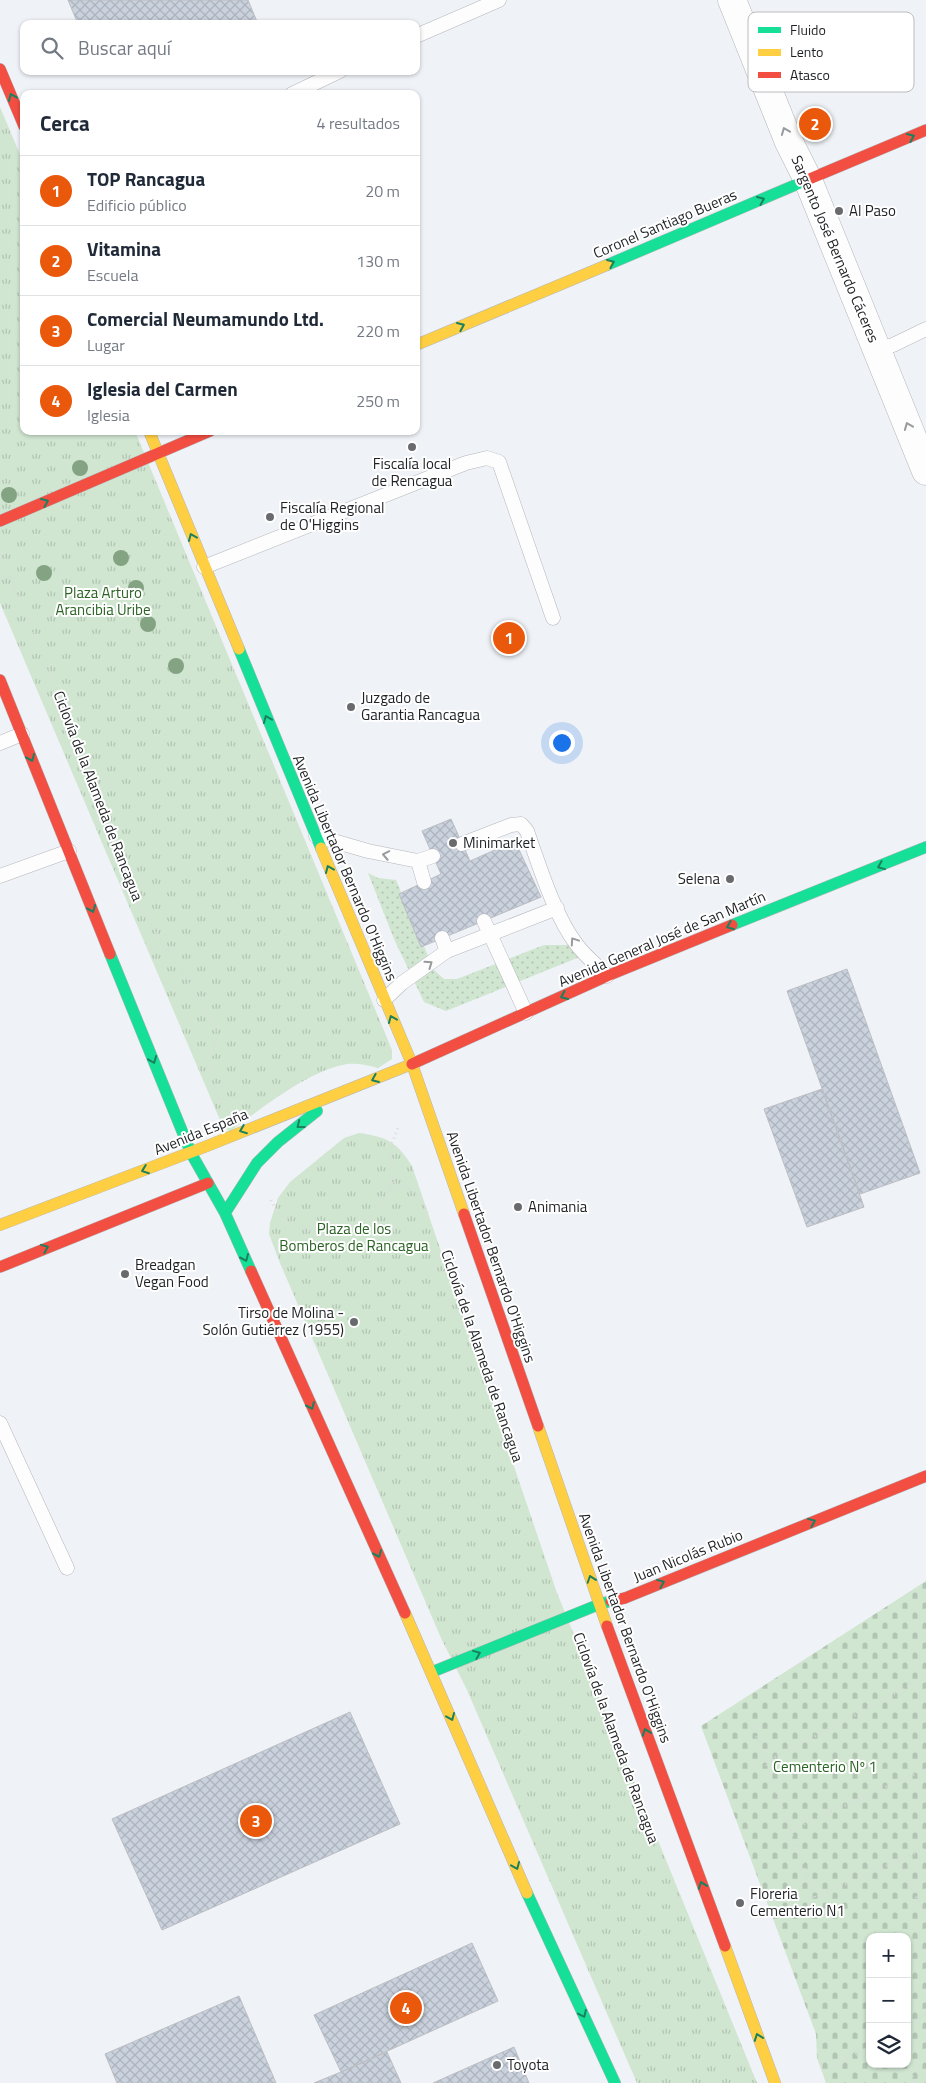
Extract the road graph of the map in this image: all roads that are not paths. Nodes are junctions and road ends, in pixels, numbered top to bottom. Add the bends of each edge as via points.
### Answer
1 (499, 0) edge
2 (732, 0) edge
3 (420, 34) edge
4 (748, 40) edge
5 (0, 69) edge
6 (332, 75) edge
7 (300, 90) edge
8 (769, 92) edge
9 (20, 116) edge
10 (926, 130) edge
11 (808, 180) junction
12 (926, 329) edge
13 (420, 338) edge
14 (877, 349) junction
15 (151, 435) edge
16 (201, 435) edge
17 (158, 453) junction
18 (926, 471) edge
19 (0, 521) edge
20 (204, 568) junction
21 (553, 618) dead end
22 (0, 680) edge
23 (22, 734) junction
24 (0, 743) edge
25 (316, 836) junction
26 (462, 844) dead end
27 (926, 847) edge
28 (69, 851) junction
29 (433, 856) dead end
30 (418, 861) junction
31 (0, 876) edge
32 (424, 882) dead end
33 (557, 908) junction
34 (484, 921) dead end
35 (490, 934) junction
36 (607, 976) junction
37 (384, 1000) junction
38 (526, 1013) junction
39 (412, 1064) junction
40 (338, 1094) junction
41 (191, 1153) junction
42 (208, 1183) junction
43 (225, 1213) junction
44 (0, 1225) edge
45 (0, 1267) edge
46 (0, 1423) edge
47 (926, 1476) edge
48 (67, 1568) dead end
49 (600, 1604) junction
50 (432, 1672) junction
51 (615, 2083) edge
52 (775, 2083) edge

1 - 3 lane
4 -> 2 street, Sargento José Bernardo Cáceres
9 -> 5 main road
6 - 7 lane
11 -> 8 street, Sargento José Bernardo Cáceres
11 -> 10 main road, Coronel Santiago Bueras
13 -> 11 main road, Coronel Santiago Bueras
11 - 14 street, Sargento José Bernardo Cáceres
12 - 14 lane
18 -> 14 street, Sargento José Bernardo Cáceres
15 - 17 main road, Avenida Libertador Bernardo O'Higgins
16 - 17 main road
19 -> 17 main road
20 -> 17 main road, Avenida Libertador Bernardo O'Higgins
20 - 21 lane via 466,463 487,458 499,462
25 -> 20 main road, Avenida Libertador Bernardo O'Higgins
22 - 23 main road
23 - 24 lane
23 -> 28 main road
30 -> 25 lane
37 -> 25 main road, Avenida Libertador Bernardo O'Higgins
26 - 33 lane via 521,824 527,831
27 -> 36 main road, Avenida General José de San Martín
28 - 31 lane
28 -> 41 main road
29 - 30 lane
30 - 32 lane
33 - 35 lane
36 -> 33 lane via 578,947
34 - 35 lane
37 -> 35 lane via 444,945
35 - 38 lane
36 -> 38 main road, Avenida General José de San Martín
39 -> 37 main road, Avenida Libertador Bernardo O'Higgins
38 - 39 main road, Avenida General José de San Martín
39 -> 40 main road, Avenida España
49 -> 39 main road, Avenida Libertador Bernardo O'Higgins
40 -> 41 main road, Avenida España
40 -> 43 main road via 257,1163
41 - 42 main road
41 -> 44 main road, Avenida España
42 - 43 main road
45 -> 42 main road
43 -> 50 main road
46 - 48 lane
49 -> 47 main road, Juan Nicolás Rubio via 625,1598
50 -> 49 main road, Juan Nicolás Rubio
52 -> 49 main road, Avenida Libertador Bernardo O'Higgins
50 -> 51 main road via 531,1902

